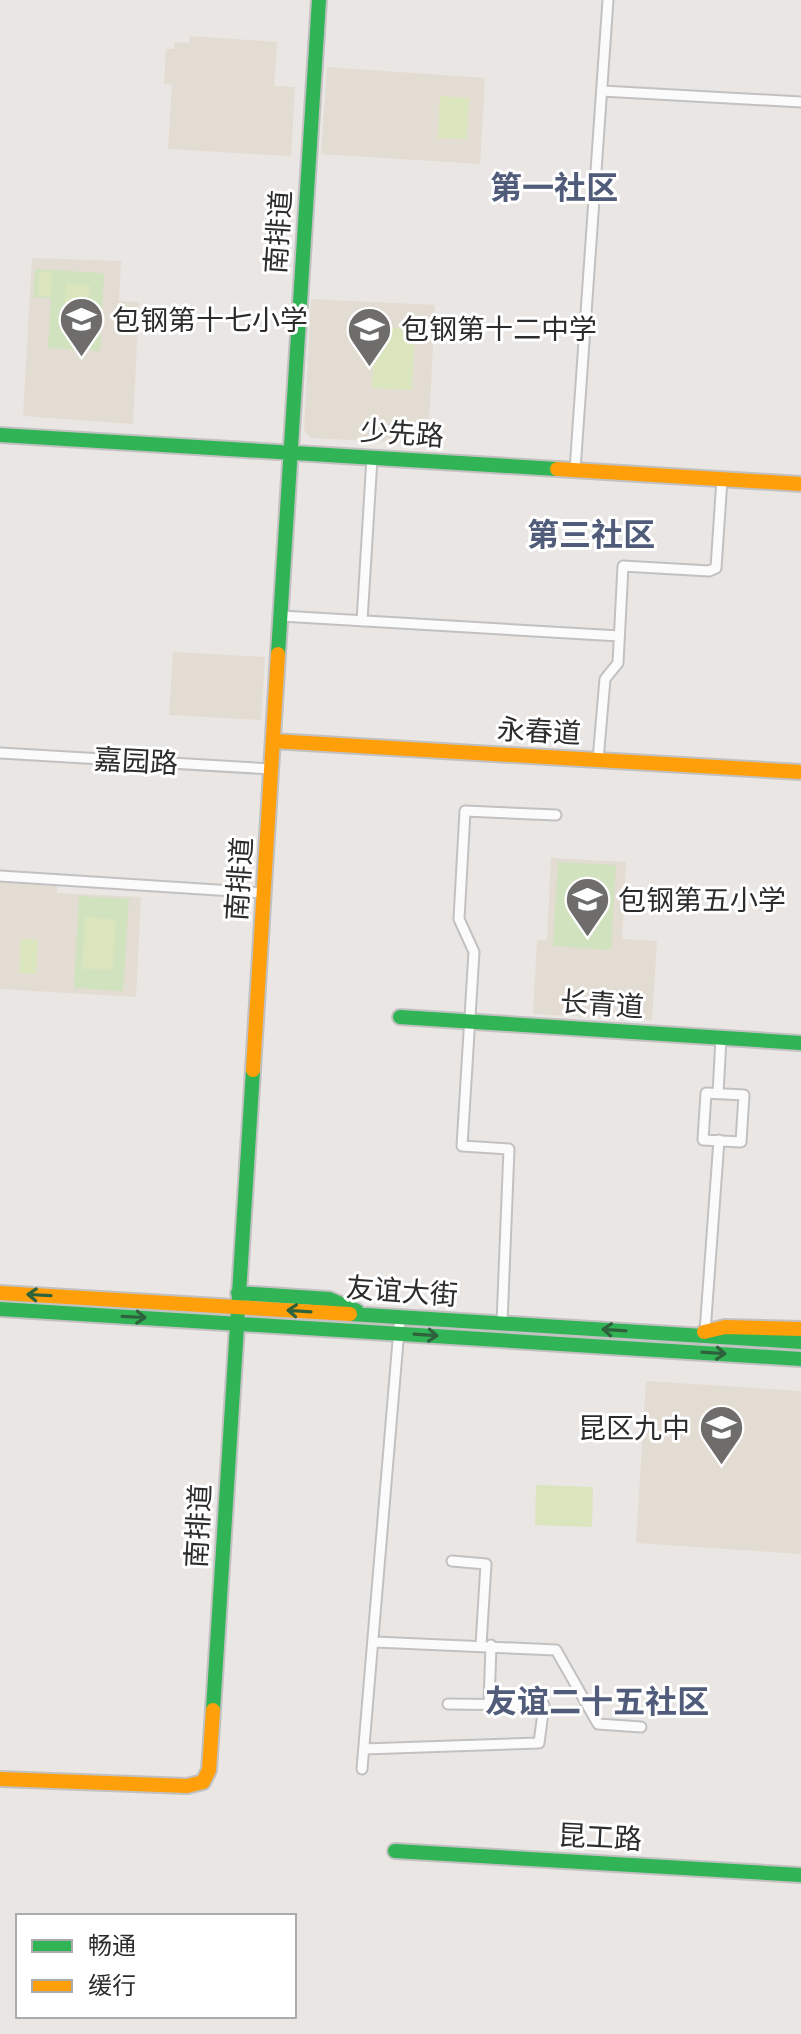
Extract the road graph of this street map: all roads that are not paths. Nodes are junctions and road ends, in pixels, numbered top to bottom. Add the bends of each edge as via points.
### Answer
1 (319, 0) edge
2 (608, 0) edge
3 (602, 91) junction
4 (801, 102) edge
5 (0, 435) edge
6 (291, 453) junction
7 (372, 458) junction
8 (575, 470) junction
9 (722, 479) junction
10 (801, 484) edge
11 (281, 616) junction
12 (362, 621) junction
13 (619, 636) junction
14 (273, 741) junction
15 (0, 753) edge
16 (598, 760) junction
17 (271, 769) junction
18 (801, 772) edge
19 (556, 815) dead end
20 (0, 876) edge
21 (264, 893) junction
22 (400, 1017) dead end
23 (470, 1021) junction
24 (721, 1038) junction
25 (801, 1043) edge
26 (718, 1094) junction
27 (719, 1140) junction
28 (1, 1292) edge
29 (238, 1300) junction
30 (0, 1309) edge
31 (400, 1317) junction
32 (237, 1322) junction
33 (502, 1323) junction
34 (801, 1329) edge
35 (398, 1333) junction
36 (698, 1334) junction
37 (801, 1342) edge
38 (801, 1359) edge
39 (452, 1561) dead end
40 (375, 1642) junction
41 (486, 1645) junction
42 (448, 1704) dead end
43 (489, 1704) junction
44 (641, 1727) dead end
45 (364, 1749) junction
46 (362, 1769) dead end
47 (0, 1779) edge
48 (395, 1851) dead end
49 (801, 1875) edge

1 - 6 street, 南排道
2 - 3 street
3 - 4 street
3 - 8 street
5 - 6 street, 少先路
6 - 7 street, 少先路
6 - 11 street, 南排道
7 - 8 street, 少先路
7 - 12 street
8 - 9 street, 少先路
9 - 10 street, 少先路
9 - 13 street via 716,568 623,566
11 - 12 street
11 - 14 street, 南排道
12 - 13 street
13 - 16 street via 617,667 604,682
14 - 16 street, 永春道
14 - 17 street, 南排道
15 - 17 street, 嘉园路
16 - 18 street, 永春道
17 - 21 street, 南排道
19 - 23 street via 465,811 459,919 474,952
20 - 21 street
21 - 29 street, 南排道
22 - 23 street, 长青道
23 - 24 street, 长青道
23 - 33 street via 462,1146 509,1149
24 - 25 street, 长青道
24 - 26 street
26 - 27 street via 706,1093 703,1140
26 - 27 street via 744,1095 741,1142
27 - 36 street
29 -> 28 street, 友谊大街
31 -> 29 street, 友谊大街
29 - 32 street, 南排道
30 -> 32 street, 友谊大街
31 - 33 street, 友谊大街
31 - 35 street
32 - 35 street, 友谊大街
32 - 47 street, 南排道 via 211,1761 203,1782 187,1786
36 -> 33 street, 友谊大街
34 - 36 street via 725,1327
35 -> 38 street, 友谊大街
35 - 40 street
36 - 37 street, 友谊大街
39 - 41 street via 486,1564
40 - 41 street
40 - 45 street
41 - 43 street
41 - 44 street via 556,1650 598,1724
42 - 43 street
43 - 45 street via 544,1705 539,1743
45 - 46 street
48 - 49 street, 昆工路

